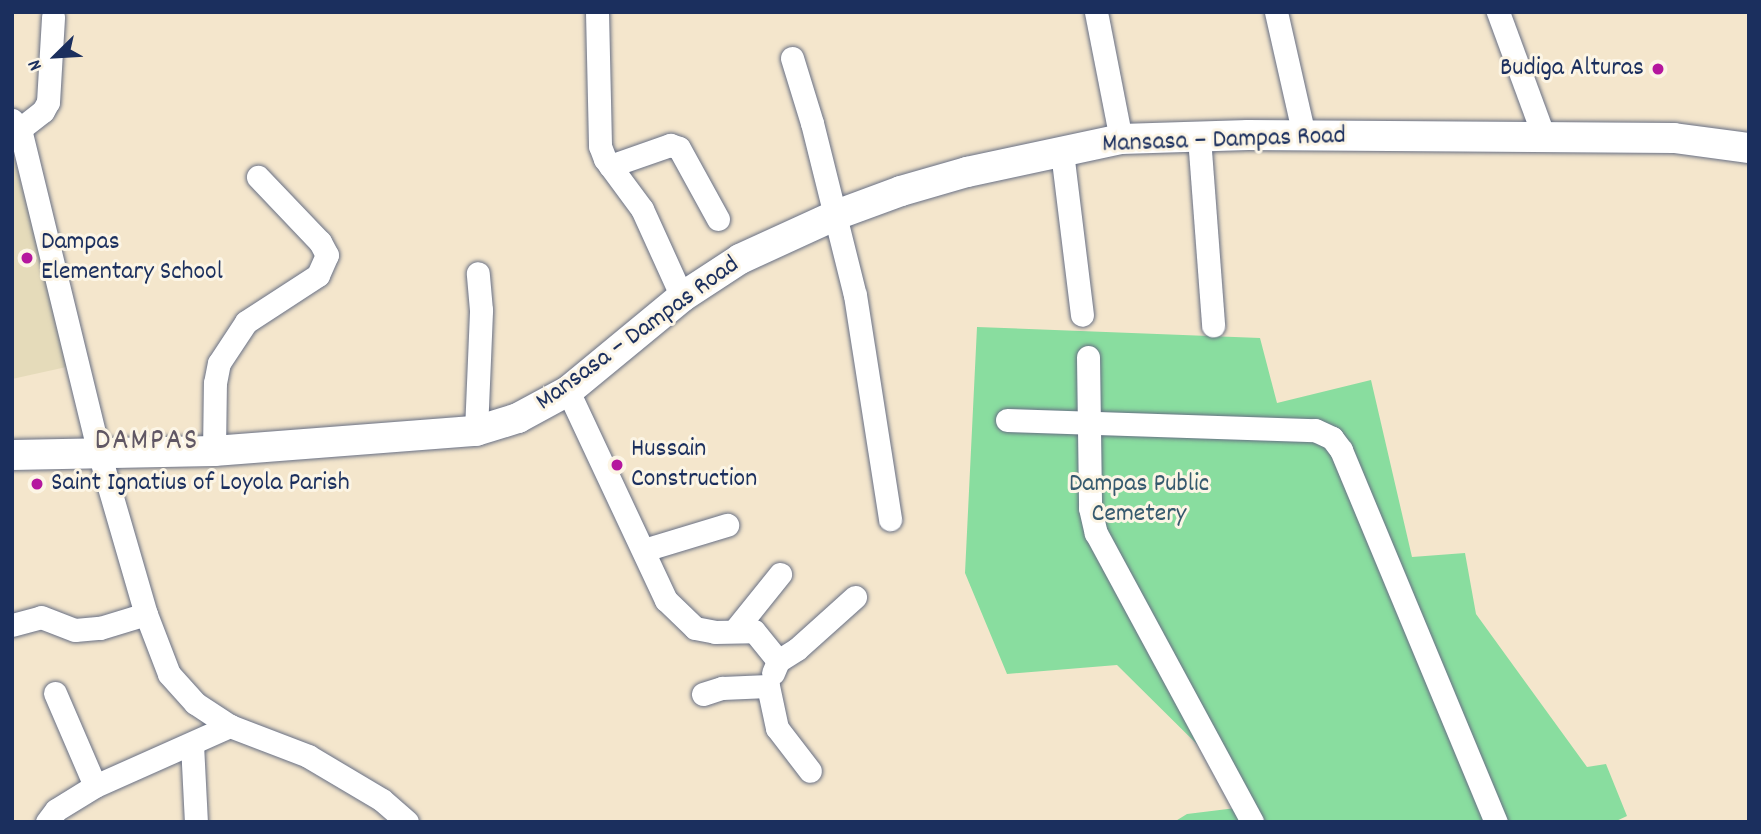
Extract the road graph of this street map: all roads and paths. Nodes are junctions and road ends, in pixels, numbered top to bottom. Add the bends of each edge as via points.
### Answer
1 (597, 12) edge
2 (1096, 12) edge
3 (1276, 12) edge
4 (1498, 12) edge
5 (53, 17) dead end
6 (792, 58) dead end
7 (16, 124) edge
8 (1304, 135) junction
9 (1199, 137) junction
10 (1544, 137) junction
11 (1121, 139) junction
12 (1749, 148) edge
13 (1062, 152) junction
14 (610, 166) junction
15 (258, 177) dead end
16 (836, 215) junction
17 (718, 219) dead end
18 (478, 273) dead end
19 (682, 297) junction
20 (1082, 315) dead end
21 (1213, 325) dead end
22 (1087, 357) dead end
23 (568, 391) junction
24 (1007, 420) dead end
25 (1089, 423) junction
26 (476, 431) junction
27 (214, 451) junction
28 (12, 455) edge
29 (100, 456) junction
30 (890, 519) dead end
31 (727, 525) dead end
32 (644, 550) junction
33 (780, 574) dead end
34 (855, 597) dead end
35 (146, 614) junction
36 (12, 625) edge
37 (735, 630) junction
38 (778, 661) junction
39 (768, 686) junction
40 (55, 692) dead end
41 (703, 695) dead end
42 (230, 726) junction
43 (192, 744) junction
44 (810, 771) dead end
45 (95, 786) junction
46 (47, 822) edge
47 (196, 822) edge
48 (407, 822) edge
49 (1252, 822) edge
50 (1496, 822) edge

1 - 14 street via 600,146
2 - 11 street
3 - 8 street
4 - 10 street
5 - 7 street via 48,102 43,111
6 - 16 street
7 - 29 street
8 - 9 main road, Mansasa – Dampas Road
8 - 10 main road, Mansasa – Dampas Road
9 - 11 main road, Mansasa – Dampas Road
9 - 21 street
10 - 12 main road, Mansasa – Dampas Road via 1674,138
11 - 13 main road, Mansasa – Dampas Road
13 - 16 main road, Mansasa – Dampas Road via 941,179
13 - 20 street
14 - 17 street via 670,145 679,148
14 - 19 street via 642,209
15 - 27 street via 320,242 327,256 317,275 246,321 219,363
16 - 19 main road, Mansasa – Dampas Road via 740,258
16 - 30 street via 855,295
18 - 26 street
19 - 23 main road, Mansasa – Dampas Road
22 - 25 street
23 - 26 main road, Mansasa – Dampas Road via 518,418
23 - 32 street
24 - 25 street
25 - 49 street via 1090,508 1096,533
25 - 50 street via 1315,430 1332,438 1341,450
26 - 27 main road, Mansasa – Dampas Road
27 - 29 main road, Mansasa – Dampas Road
28 - 29 main road, Mansasa – Dampas Road
29 - 35 street
31 - 32 street
32 - 37 street via 666,600 695,628
33 - 37 street
34 - 38 street
35 - 36 street via 100,628 75,630 41,617
35 - 42 street via 169,674 195,703
37 - 38 street via 754,631
38 - 39 street
39 - 41 street via 722,688
39 - 44 street via 777,728
40 - 45 street
42 - 43 street
42 - 48 street via 308,756 382,800
43 - 45 street
43 - 47 street
45 - 46 street via 56,810

